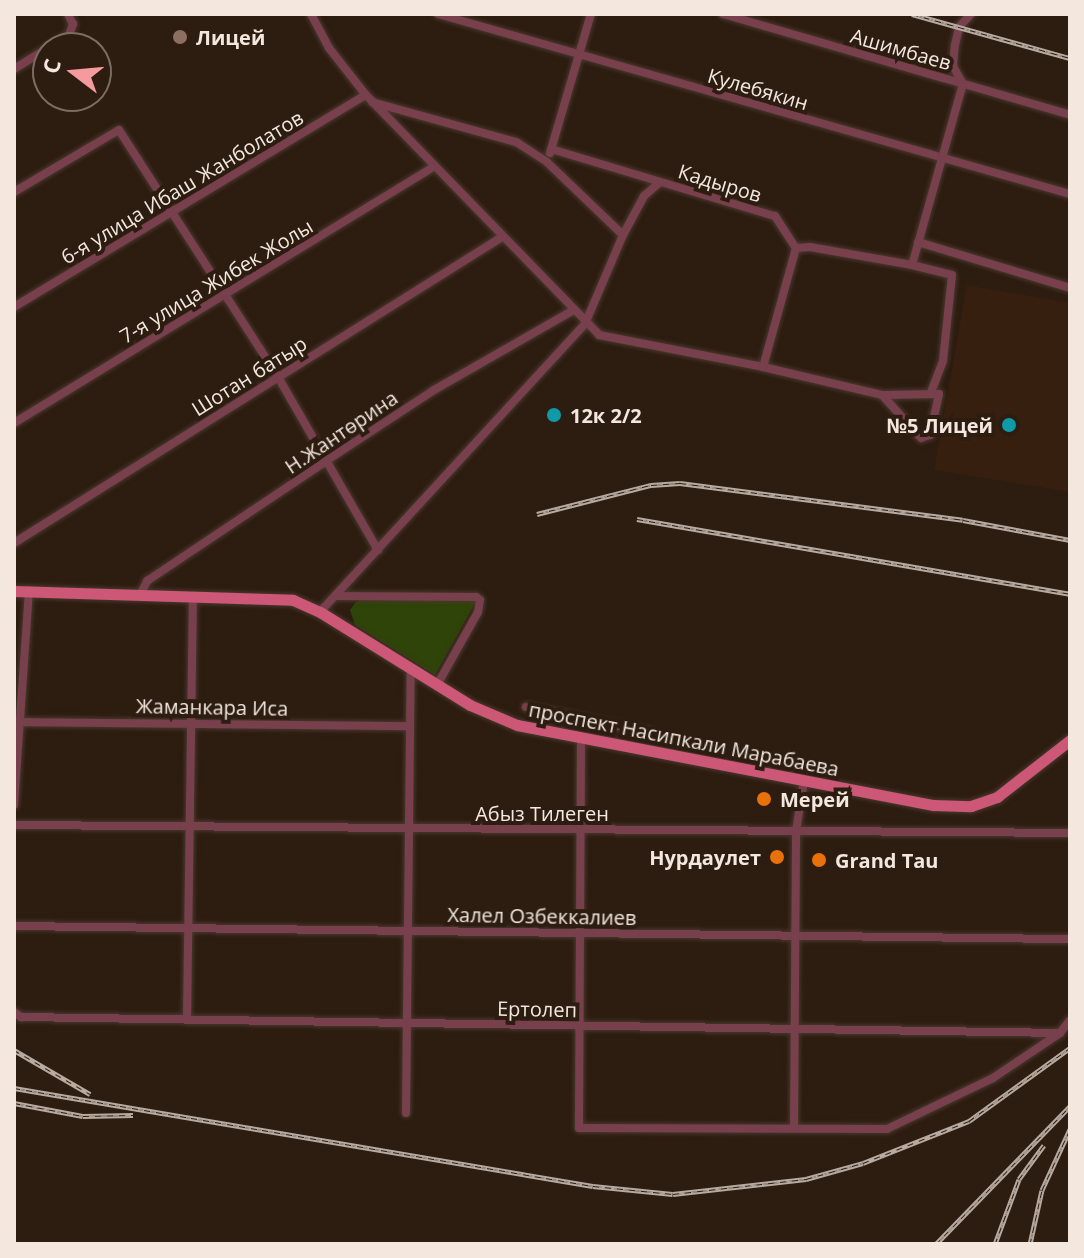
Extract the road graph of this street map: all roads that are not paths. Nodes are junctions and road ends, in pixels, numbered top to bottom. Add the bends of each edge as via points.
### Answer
1 (68, 14) edge
2 (311, 14) edge
3 (438, 14) edge
4 (591, 14) edge
5 (723, 14) edge
6 (971, 14) edge
7 (580, 54) junction
8 (14, 69) edge
9 (963, 84) junction
10 (369, 98) junction
11 (1070, 115) edge
12 (551, 149) junction
13 (940, 157) junction
14 (547, 162) junction
15 (434, 167) junction
16 (660, 182) junction
17 (14, 192) edge
18 (1070, 194) edge
19 (170, 213) junction
20 (623, 235) junction
21 (502, 237) junction
22 (918, 242) junction
23 (796, 248) junction
24 (912, 265) junction
25 (1070, 288) edge
26 (225, 294) junction
27 (14, 307) edge
28 (572, 311) junction
29 (585, 324) junction
30 (763, 367) junction
31 (278, 377) junction
32 (931, 392) junction
33 (882, 395) junction
34 (14, 423) edge
35 (326, 461) junction
36 (14, 543) edge
37 (378, 550) junction
38 (19, 589) edge
39 (140, 595) junction
40 (193, 596) junction
41 (336, 596) junction
42 (320, 612) junction
43 (411, 668) junction
44 (437, 685) junction
45 (526, 707) dead end
46 (191, 721) junction
47 (17, 722) edge
48 (410, 726) junction
49 (657, 734) dead end
50 (581, 739) junction
51 (1070, 740) edge
52 (804, 781) junction
53 (14, 805) edge
54 (14, 825) edge
55 (189, 826) junction
56 (409, 828) junction
57 (580, 829) junction
58 (796, 831) junction
59 (1070, 833) edge
60 (14, 926) edge
61 (188, 928) junction
62 (408, 931) junction
63 (580, 933) junction
64 (795, 935) junction
65 (1070, 939) edge
66 (14, 1012) edge
67 (187, 1019) junction
68 (1070, 1020) edge
69 (406, 1023) junction
70 (580, 1025) junction
71 (795, 1029) junction
72 (1060, 1033) junction
73 (406, 1113) dead end
74 (794, 1128) junction

1 - 8 street via 73,24 69,35
2 - 10 street via 329,48
3 - 7 street, Кулебякин
4 - 7 street
5 - 9 street, Ашимбаев
6 - 9 street via 959,27 955,45 953,66
7 - 12 street
7 - 13 street, Кулебякин
9 - 11 street, Ашимбаев
9 - 13 street
10 - 14 street via 516,142
10 - 15 street
10 - 19 street, 6-я улица Ибаш Жанболатов
12 - 14 street
12 - 16 street, Кадыров
13 - 18 street, Кулебякин
13 - 22 street
14 - 20 street
15 - 21 street
15 - 26 street, 7-я улица Жибек Жолы
16 - 20 street via 644,196
16 - 23 street, Кадыров via 775,216
17 - 19 street via 119,130
19 - 26 street
19 - 27 street, 6-я улица Ибаш Жанболатов
20 - 29 street
21 - 28 street
21 - 31 street, Шотан батыр
22 - 24 street
22 - 25 street
23 - 24 street
23 - 30 street
24 - 32 street via 952,275 943,361
26 - 31 street
26 - 34 street, 7-я улица Жибек Жолы
28 - 29 street
28 - 35 street, Н.Жантөрина via 434,390
29 - 30 street via 599,335
29 - 37 street
30 - 33 street
31 - 35 street
31 - 36 street, Шотан батыр
32 - 33 street
32 - 33 street via 939,394 926,439
35 - 37 street
35 - 39 street, Н.Жантөрина via 147,581
37 - 41 street
38 - 39 main road, проспект Насипкали Марабаева
38 - 47 street
39 - 40 main road, проспект Насипкали Марабаева
40 - 42 main road, проспект Насипкали Марабаева via 281,597
40 - 46 street
41 - 42 street
41 - 44 street via 480,600
42 - 43 main road, проспект Насипкали Марабаева
43 - 44 main road, проспект Насипкали Марабаева
43 - 48 street
44 - 50 main road, проспект Насипкали Марабаева via 498,719
45 - 49 street
46 - 47 street, Жаманкара Иса
46 - 48 street, Жаманкара Иса
46 - 55 street
47 - 53 street
48 - 56 street
50 - 52 main road, проспект Насипкали Марабаева
50 - 57 street
51 - 52 main road, проспект Насипкали Марабаева via 1015,786 971,806 933,805
52 - 58 street
54 - 55 street, Абыз Тилеген
55 - 56 street, Абыз Тилеген
55 - 61 street
56 - 57 street, Абыз Тилеген
56 - 62 street
57 - 58 street, Абыз Тилеген
57 - 63 street
58 - 59 street, Абыз Тилеген
58 - 64 street
60 - 61 street, Халел Озбеккалиев
61 - 62 street, Халел Озбеккалиев
61 - 67 street
62 - 63 street, Халел Озбеккалиев
62 - 69 street
63 - 64 street, Халел Озбеккалиев
63 - 70 street
64 - 65 street, Халел Озбеккалиев
64 - 71 street
66 - 67 street, Ертолеп via 21,1017
67 - 69 street, Ертолеп
68 - 72 street
69 - 70 street, Ертолеп
69 - 73 street
70 - 71 street, Ертолеп
70 - 74 street via 579,1128
71 - 72 street, Ертолеп
71 - 74 street
72 - 74 street via 993,1078 887,1129

